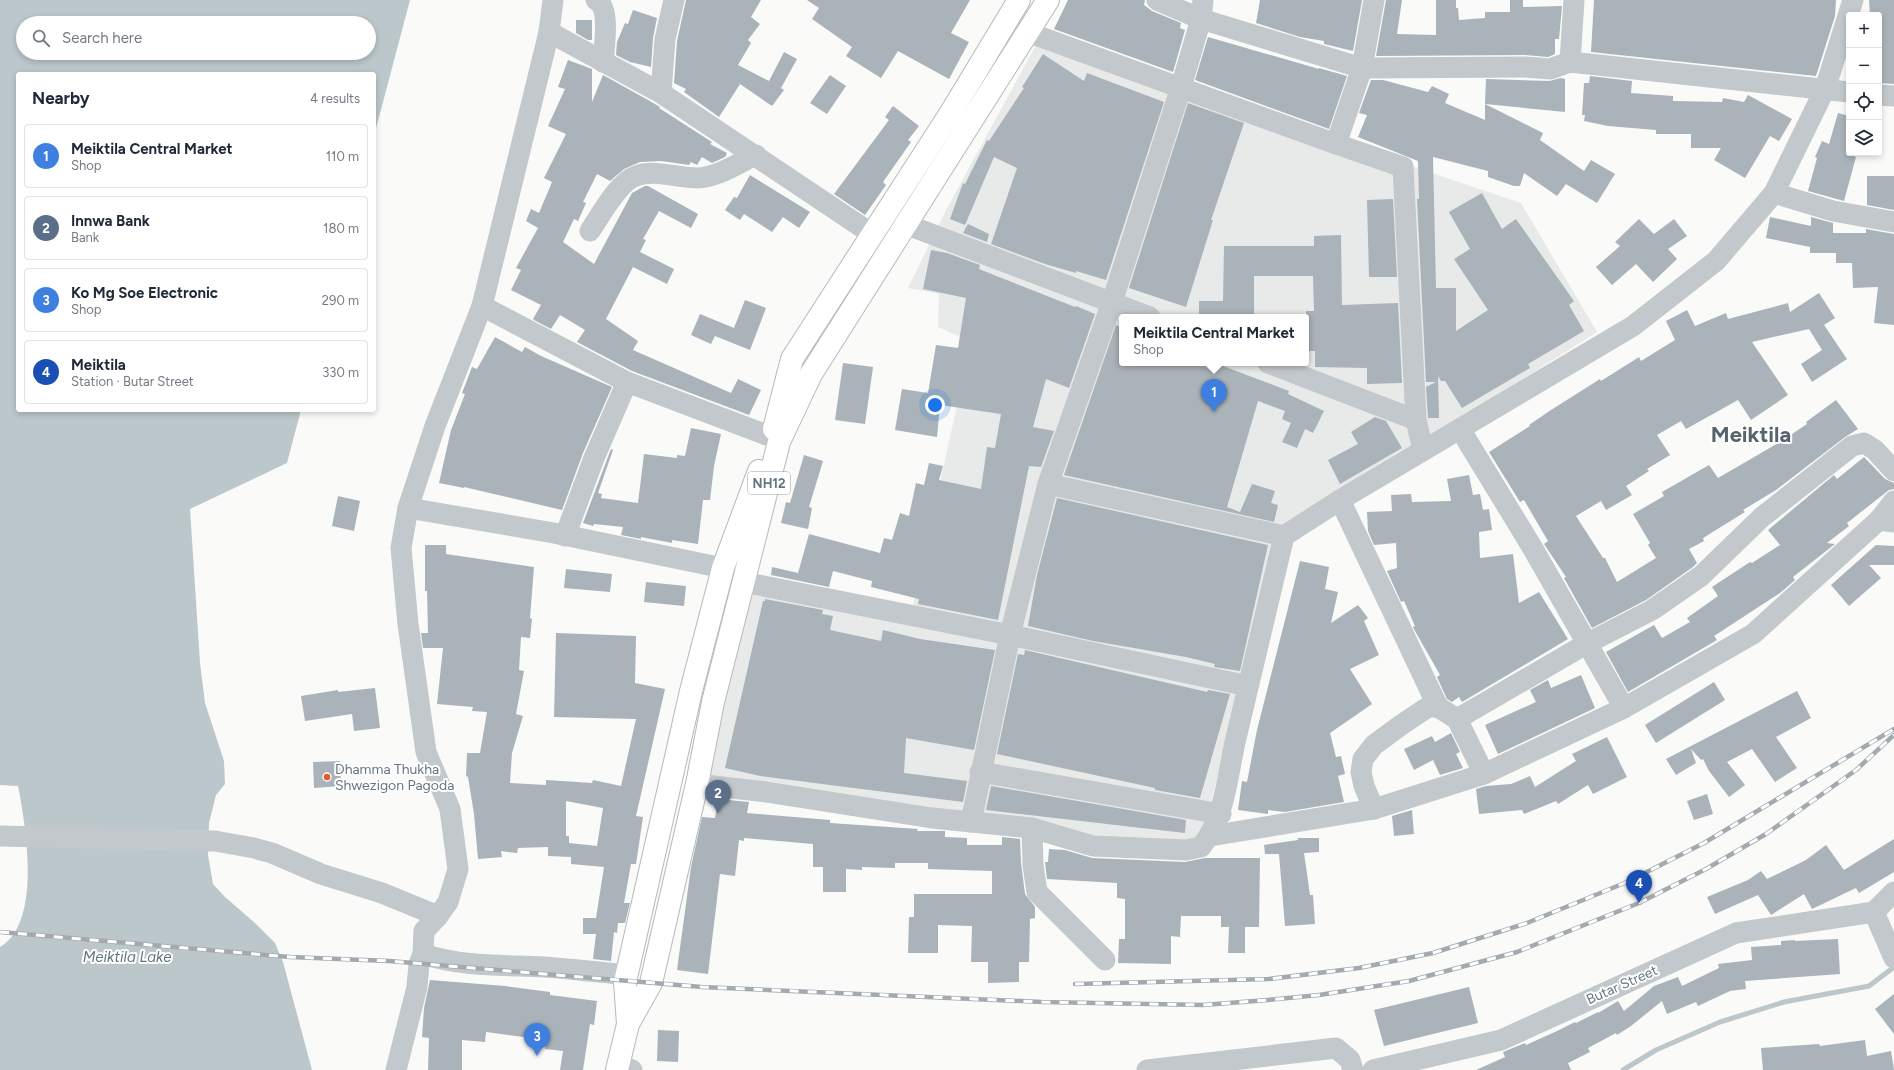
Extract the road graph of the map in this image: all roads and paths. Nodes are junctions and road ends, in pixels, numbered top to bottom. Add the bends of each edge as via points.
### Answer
1 (553, 0) edge
2 (596, 0) edge
3 (674, 0) edge
4 (1019, 0) edge
5 (1048, 0) edge
6 (1157, 0) edge
7 (1374, 0) edge
8 (1574, 0) edge
9 (1853, 0) edge
10 (1202, 10) edge
11 (549, 32) junction
12 (1027, 32) junction
13 (603, 62) junction
14 (1570, 62) junction
15 (1362, 68) junction
16 (1181, 87) junction
17 (1825, 89) junction
18 (1846, 92) edge
19 (661, 93) junction
20 (1882, 95) edge
21 (1894, 96) edge
22 (1336, 144) junction
23 (756, 155) junction
24 (1774, 193) junction
25 (1894, 222) edge
26 (905, 224) junction
27 (590, 231) dead end
28 (872, 234) junction
29 (1112, 302) junction
30 (482, 306) junction
31 (1142, 314) edge
32 (1276, 366) edge
33 (627, 382) junction
34 (1416, 420) junction
35 (1460, 429) junction
36 (772, 437) junction
37 (1423, 450) junction
38 (1894, 471) edge
39 (1048, 484) junction
40 (1340, 500) junction
41 (1894, 501) edge
42 (408, 508) junction
43 (1886, 521) edge
44 (565, 536) junction
45 (1284, 536) junction
46 (723, 568) junction
47 (743, 582) junction
48 (1010, 635) junction
49 (1586, 644) junction
50 (1248, 686) junction
51 (1438, 707) junction
52 (1624, 708) junction
53 (1457, 719) junction
54 (980, 772) junction
55 (1484, 774) junction
56 (697, 784) junction
57 (1374, 809) junction
58 (1221, 814) junction
59 (971, 822) junction
60 (1032, 828) junction
61 (4, 836) edge
62 (1210, 836) junction
63 (1894, 892) edge
64 (1874, 912) junction
65 (438, 916) junction
66 (423, 954) junction
67 (1894, 958) edge
68 (1105, 960) dead end
69 (627, 975) junction
70 (628, 1024) junction
71 (622, 1068) edge
72 (396, 1070) edge
73 (1147, 1070) edge
74 (1353, 1070) edge
75 (1373, 1070) edge

1 - 11 street
2 - 13 street via 600,2 605,17
3 - 19 street via 665,39
4 - 28 highway, NH12 via 952,111
5 - 12 highway, NH12
6 - 10 street
7 - 15 street
8 - 14 street
9 - 17 street
10 - 15 street
10 - 16 street
11 - 13 street
11 - 30 street
12 - 16 street
12 - 26 highway, NH12
13 - 19 street
14 - 15 street via 1550,69
14 - 17 street
15 - 22 street
16 - 22 street
16 - 29 street
17 - 18 street
17 - 24 street
19 - 23 street
20 - 21 street
22 - 34 street via 1404,167
23 - 27 street via 710,176 636,176 623,184
23 - 28 street
24 - 25 street via 1833,212
24 - 35 street via 1716,261 1633,326
26 - 29 street
26 - 47 highway, NH12 via 811,374 782,436
28 - 36 highway, NH12 via 792,359
29 - 31 street
29 - 39 street
30 - 33 street
30 - 42 street via 435,426
32 - 34 street
33 - 36 street
33 - 44 street via 594,458
34 - 37 street
35 - 37 street
35 - 49 street via 1532,547
36 - 46 highway, NH12
37 - 40 street
38 - 49 street via 1864,443 1852,446 1762,517 1701,576 1652,610
39 - 45 street
39 - 48 street
40 - 45 street
40 - 51 street
41 - 43 street
42 - 44 street
42 - 65 street via 401,548 408,624 426,752 450,809 458,868 448,902
43 - 52 street via 1753,634
44 - 46 street
45 - 50 street
46 - 69 highway, NH12 via 690,691
47 - 48 street
47 - 56 highway, NH12 via 713,702
48 - 50 street
48 - 54 street
49 - 52 street
49 - 53 street
50 - 58 street
51 - 53 street
51 - 57 street via 1428,707 1401,725 1374,745 1363,759 1361,772 1364,786
52 - 55 street
53 - 55 street
54 - 58 street
54 - 59 street
55 - 57 street
56 - 59 street
56 - 70 highway, NH12 via 651,983
57 - 62 street
58 - 62 street
59 - 60 street
60 - 62 street via 1093,846 1186,850 1201,847
60 - 68 street via 1037,892
61 - 65 street via 215,841 247,846 272,853 321,874 382,893
63 - 64 street
64 - 67 street
64 - 75 street, Butar Street via 1736,933 1500,1040
65 - 66 street via 424,931
66 - 69 street via 440,960 459,962
66 - 72 street
69 - 70 highway, NH12 via 625,982
70 - 71 highway, NH12
73 - 74 street via 1336,1048 1350,1060

